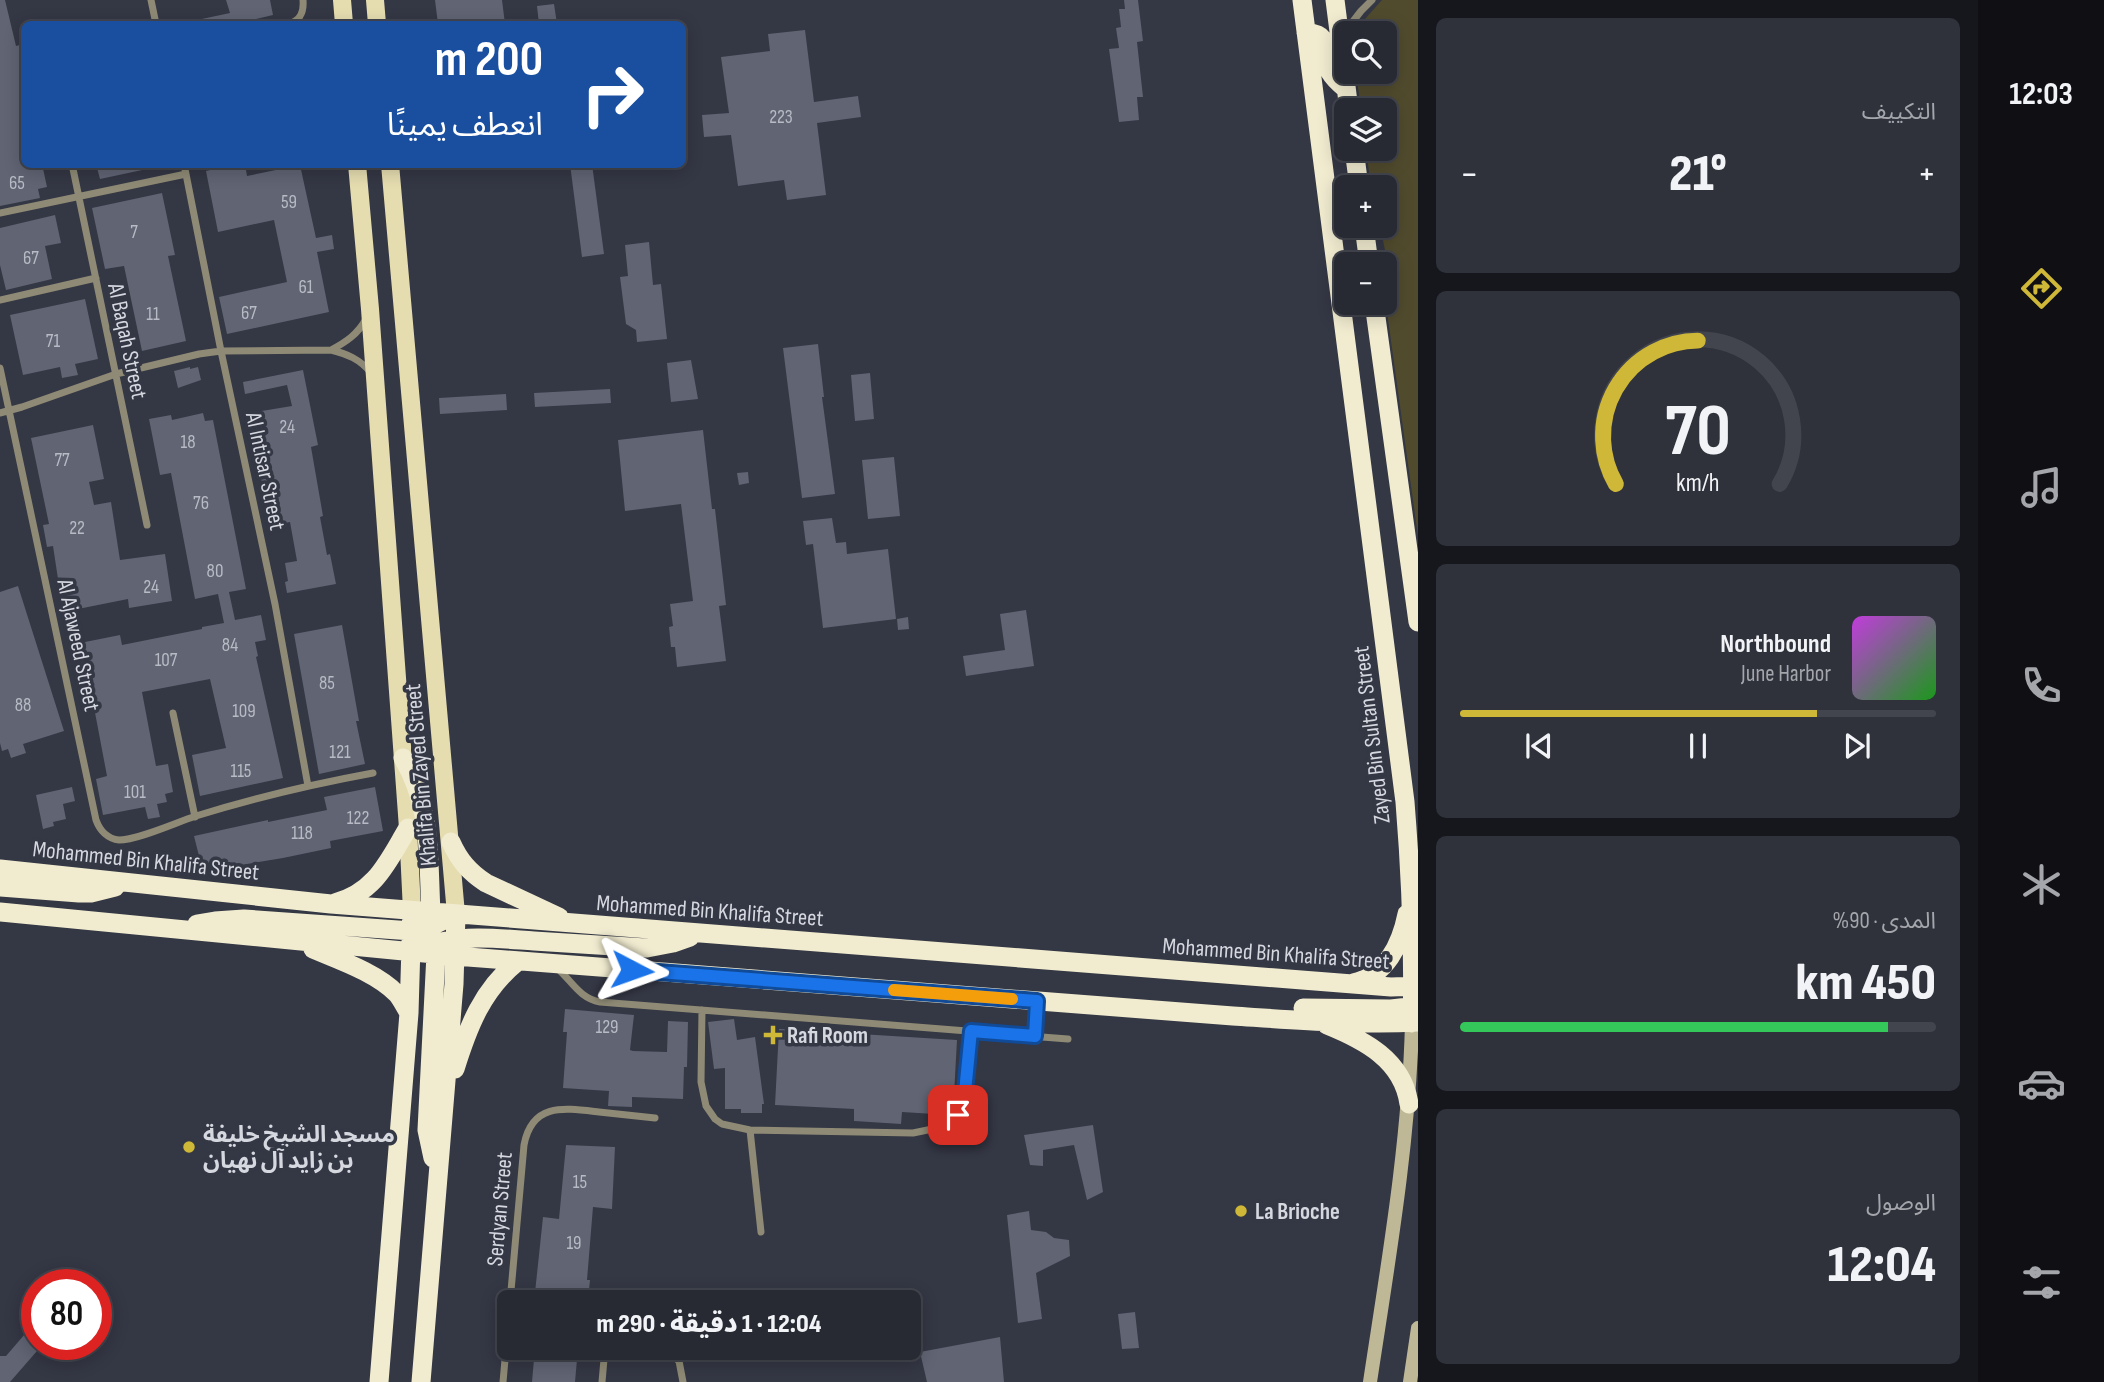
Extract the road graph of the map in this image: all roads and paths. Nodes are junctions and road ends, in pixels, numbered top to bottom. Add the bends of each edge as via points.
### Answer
1 (150, 0) edge
2 (303, 0) edge
3 (342, 0) edge
4 (375, 0) edge
5 (1302, 0) edge
6 (1335, 0) edge
7 (1372, 0) edge
8 (155, 21) edge
9 (295, 21) edge
10 (344, 21) edge
11 (377, 21) edge
12 (1338, 21) edge
13 (1354, 21) edge
14 (1306, 33) junction
15 (1345, 84) edge
16 (1346, 89) junction
17 (1347, 98) edge
18 (73, 168) edge
19 (185, 168) edge
20 (357, 168) edge
21 (390, 168) edge
22 (186, 174) junction
23 (79, 196) junction
24 (0, 213) edge
25 (96, 278) junction
26 (0, 300) edge
27 (370, 309) junction
28 (1376, 315) edge
29 (331, 350) junction
30 (221, 351) junction
31 (0, 368) edge
32 (116, 374) junction
33 (375, 379) junction
34 (9, 411) junction
35 (0, 412) edge
36 (147, 525) dead end
37 (1418, 622) edge
38 (173, 713) dead end
39 (403, 758) junction
40 (373, 773) dead end
41 (308, 786) junction
42 (1405, 803) junction
43 (195, 817) junction
44 (408, 828) junction
45 (1418, 833) edge
46 (451, 842) junction
47 (5, 868) edge
48 (126, 882) junction
49 (1411, 884) junction
50 (0, 887) edge
51 (331, 904) junction
52 (0, 912) edge
53 (456, 914) junction
54 (574, 924) junction
55 (183, 930) junction
56 (434, 934) junction
57 (698, 934) junction
58 (296, 941) junction
59 (411, 952) junction
60 (518, 961) junction
61 (551, 963) junction
62 (1349, 983) junction
63 (1037, 1001) junction
64 (1416, 1005) edge
65 (702, 1010) junction
66 (410, 1013) junction
67 (1233, 1016) junction
68 (1312, 1021) junction
69 (971, 1031) junction
70 (1035, 1036) junction
71 (1068, 1039) dead end
72 (444, 1103) junction
73 (1409, 1104) junction
74 (655, 1118) dead end
75 (750, 1130) junction
76 (439, 1171) junction
77 (761, 1231) dead end
78 (511, 1290) edge
79 (1418, 1328) edge
80 (505, 1360) edge
81 (604, 1360) edge
82 (678, 1360) edge
83 (379, 1382) edge
84 (421, 1382) edge
85 (503, 1382) edge
86 (602, 1382) edge
87 (683, 1382) edge
88 (1370, 1382) edge
89 (1410, 1382) edge

1 - 8 street
2 - 9 street via 302,13
3 - 10 main road
4 - 11 main road
5 - 14 highway, Zayed Bin Sultan Street
6 - 12 highway
7 - 13 street
14 - 16 highway via 1323,39 1329,69
14 - 42 highway, Zayed Bin Sultan Street
15 - 16 highway
16 - 17 highway
18 - 23 street, Al Baqah Street
19 - 22 street, Al Intisar Street
20 - 27 main road, Khalifa Bin Zayed Street
21 - 46 main road, Khalifa Bin Zayed Street
22 - 23 street
22 - 30 street, Al Intisar Street
23 - 24 street
23 - 25 street, Al Baqah Street
25 - 26 street
25 - 32 street, Al Baqah Street
27 - 29 street via 355,334
27 - 33 main road, Khalifa Bin Zayed Street
28 - 37 highway
29 - 30 street
29 - 33 street via 356,359
30 - 32 street
30 - 41 street, Al Intisar Street
31 - 34 street, Al Ajaweed Street
32 - 34 street
32 - 36 street, Al Baqah Street
33 - 39 main road, Khalifa Bin Zayed Street
34 - 35 street
34 - 43 street, Al Ajaweed Street via 99,827 112,838 126,839
38 - 43 street
39 - 44 main road, Khalifa Bin Zayed Street
39 - 56 highway via 425,815
40 - 41 street, Al Ajaweed Street
41 - 43 street, Al Ajaweed Street
42 - 45 highway
42 - 49 highway, Zayed Bin Sultan Street
44 - 51 highway via 378,878 351,897
44 - 56 main road, Khalifa Bin Zayed Street
46 - 53 main road, Khalifa Bin Zayed Street
46 - 54 highway via 476,877
47 - 48 highway, Mohammed Bin Khalifa Street
48 - 50 highway via 103,891 79,893
48 - 51 highway, Mohammed Bin Khalifa Street
49 - 62 highway via 1403,929 1387,961 1374,975
49 - 64 highway, Zayed Bin Sultan Street
51 - 56 highway, Mohammed Bin Khalifa Street
52 - 55 highway, Mohammed Bin Khalifa Street
53 - 54 highway, Mohammed Bin Khalifa Street
53 - 56 highway, Mohammed Bin Khalifa Street
54 - 57 highway, Mohammed Bin Khalifa Street
55 - 56 highway via 200,923 244,919
55 - 58 highway, Mohammed Bin Khalifa Street
56 - 57 highway via 647,948
56 - 59 highway, Mohammed Bin Khalifa Street
56 - 60 highway, Mohammed Bin Khalifa Street
56 - 72 highway, Khalifa Bin Zayed Street
56 - 76 highway via 427,1130
57 - 62 highway, Mohammed Bin Khalifa Street
58 - 59 highway, Mohammed Bin Khalifa Street
58 - 66 highway via 388,987
59 - 66 highway
60 - 61 highway, Mohammed Bin Khalifa Street
60 - 72 highway via 499,978 473,1017
61 - 63 highway, Mohammed Bin Khalifa Street
61 - 65 street via 578,992 594,1001
62 - 64 highway, Mohammed Bin Khalifa Street via 1391,987
63 - 67 highway, Mohammed Bin Khalifa Street
63 - 70 street
64 - 67 highway via 1391,1009 1261,1008
64 - 68 highway, Mohammed Bin Khalifa Street
64 - 73 main road, Zayed Bin Sultan Street
65 - 69 street
65 - 75 street via 701,1082 706,1106 722,1124
66 - 83 highway
67 - 68 highway, Mohammed Bin Khalifa Street
68 - 73 highway via 1341,1031 1382,1055 1399,1075
69 - 70 street
69 - 75 street via 964,1102 947,1126 913,1133
70 - 71 street
72 - 76 highway, Khalifa Bin Zayed Street
73 - 88 main road, Zayed Bin Sultan Street
74 - 78 street, Serdyan Street via 563,1108 536,1120 524,1145
75 - 77 street
76 - 84 highway, Khalifa Bin Zayed Street
79 - 89 main road
80 - 85 street
81 - 86 street
82 - 87 street

